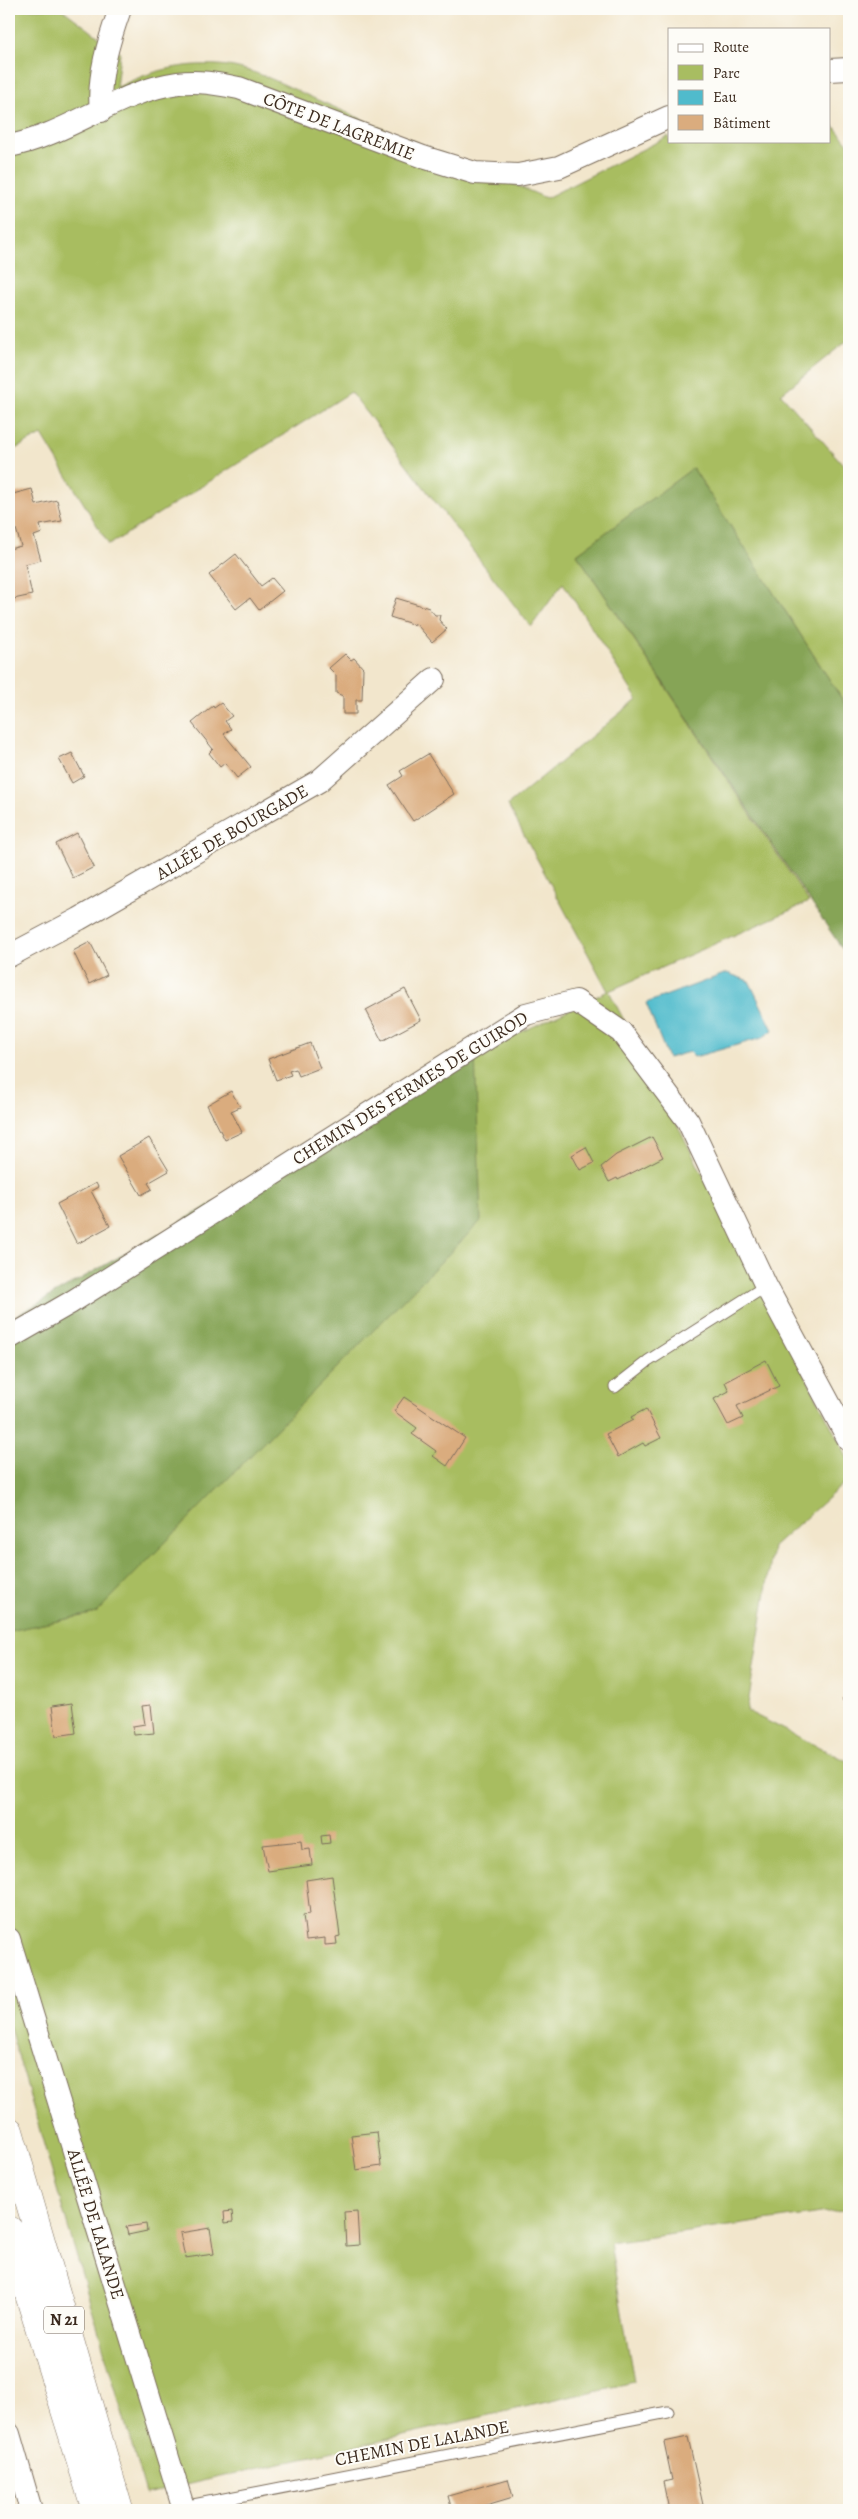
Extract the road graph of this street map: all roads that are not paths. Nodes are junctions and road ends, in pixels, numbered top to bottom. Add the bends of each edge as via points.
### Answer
1 (120, 9) edge
2 (849, 69) edge
3 (830, 70) edge
4 (101, 110) junction
5 (668, 117) edge
6 (9, 146) edge
7 (434, 679) dead end
8 (9, 956) edge
9 (766, 1286) junction
10 (9, 1338) edge
11 (615, 1387) dead end
12 (849, 1440) edge
13 (9, 1938) edge
14 (9, 2131) edge
15 (9, 2230) edge
16 (668, 2412) dead end
17 (9, 2434) edge
18 (183, 2509) edge
19 (31, 2510) edge
20 (96, 2510) edge
21 (119, 2510) edge

1 - 4 street via 104,67 99,96
2 - 3 street
4 - 5 street, CÔTE DE LAGREMIE via 157,87 179,82 207,82 239,88 423,157 475,173 518,175 559,167
4 - 6 street, CÔTE DE LAGREMIE
7 - 8 street, ALLÉE DE BOURGADE via 319,782
9 - 10 street, CHEMIN DES FERMES DE GUIROD via 688,1121 622,1032 576,1001 526,1014 70,1303
9 - 11 lane via 648,1361
9 - 12 street, CHEMIN DES FERMES DE GUIROD
13 - 18 street, ALLÉE DE LALANDE
14 - 21 highway, N 21
15 - 20 highway, N 21
16 - 18 lane, CHEMIN DE LALANDE
17 - 19 street

